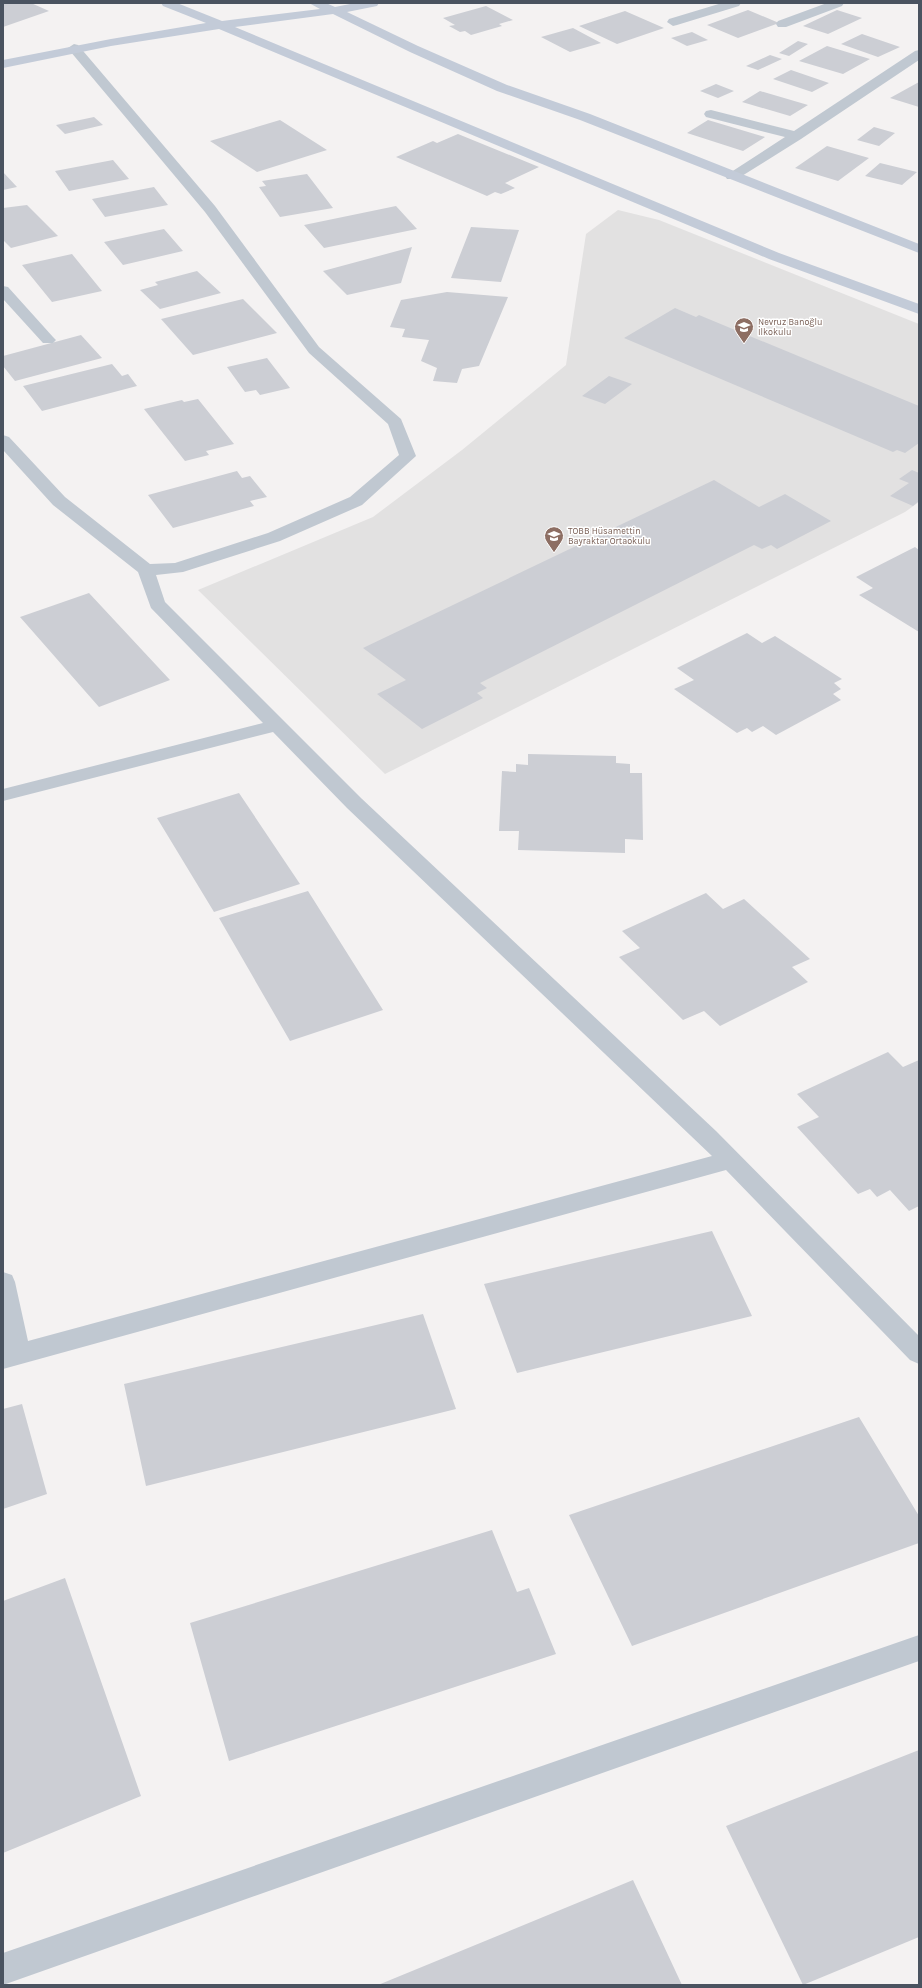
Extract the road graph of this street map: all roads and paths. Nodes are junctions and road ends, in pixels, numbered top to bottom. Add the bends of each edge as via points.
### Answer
1 (167, 3) edge
2 (315, 3) edge
3 (373, 3) edge
4 (734, 3) edge
5 (838, 3) edge
6 (336, 11) junction
7 (673, 22) dead end
8 (782, 24) dead end
9 (219, 25) junction
10 (74, 48) junction
11 (919, 54) edge
12 (3, 64) edge
13 (711, 114) dead end
14 (796, 136) junction
15 (732, 176) junction
16 (919, 249) edge
17 (3, 290) edge
18 (919, 309) edge
19 (48, 340) dead end
20 (3, 440) edge
21 (146, 570) junction
22 (277, 725) junction
23 (3, 795) edge
24 (730, 1160) junction
25 (3, 1282) edge
26 (919, 1353) edge
27 (10, 1356) edge
28 (919, 1648) edge
29 (3, 1969) edge

1 - 9 street
2 - 6 street
3 - 6 street
4 - 7 street
5 - 8 street
6 - 9 street
6 - 15 street via 502,88 585,117
9 - 10 street
9 - 18 street via 774,256
10 - 12 street
10 - 21 street via 210,209 314,350 395,422 408,456 356,501 274,537 177,568
11 - 14 street
13 - 14 street
14 - 15 street
15 - 16 street
17 - 19 street
20 - 21 street via 59,501
21 - 22 street via 157,604
22 - 23 street
22 - 24 street via 354,803
24 - 26 street
24 - 27 street
25 - 27 street
28 - 29 street

